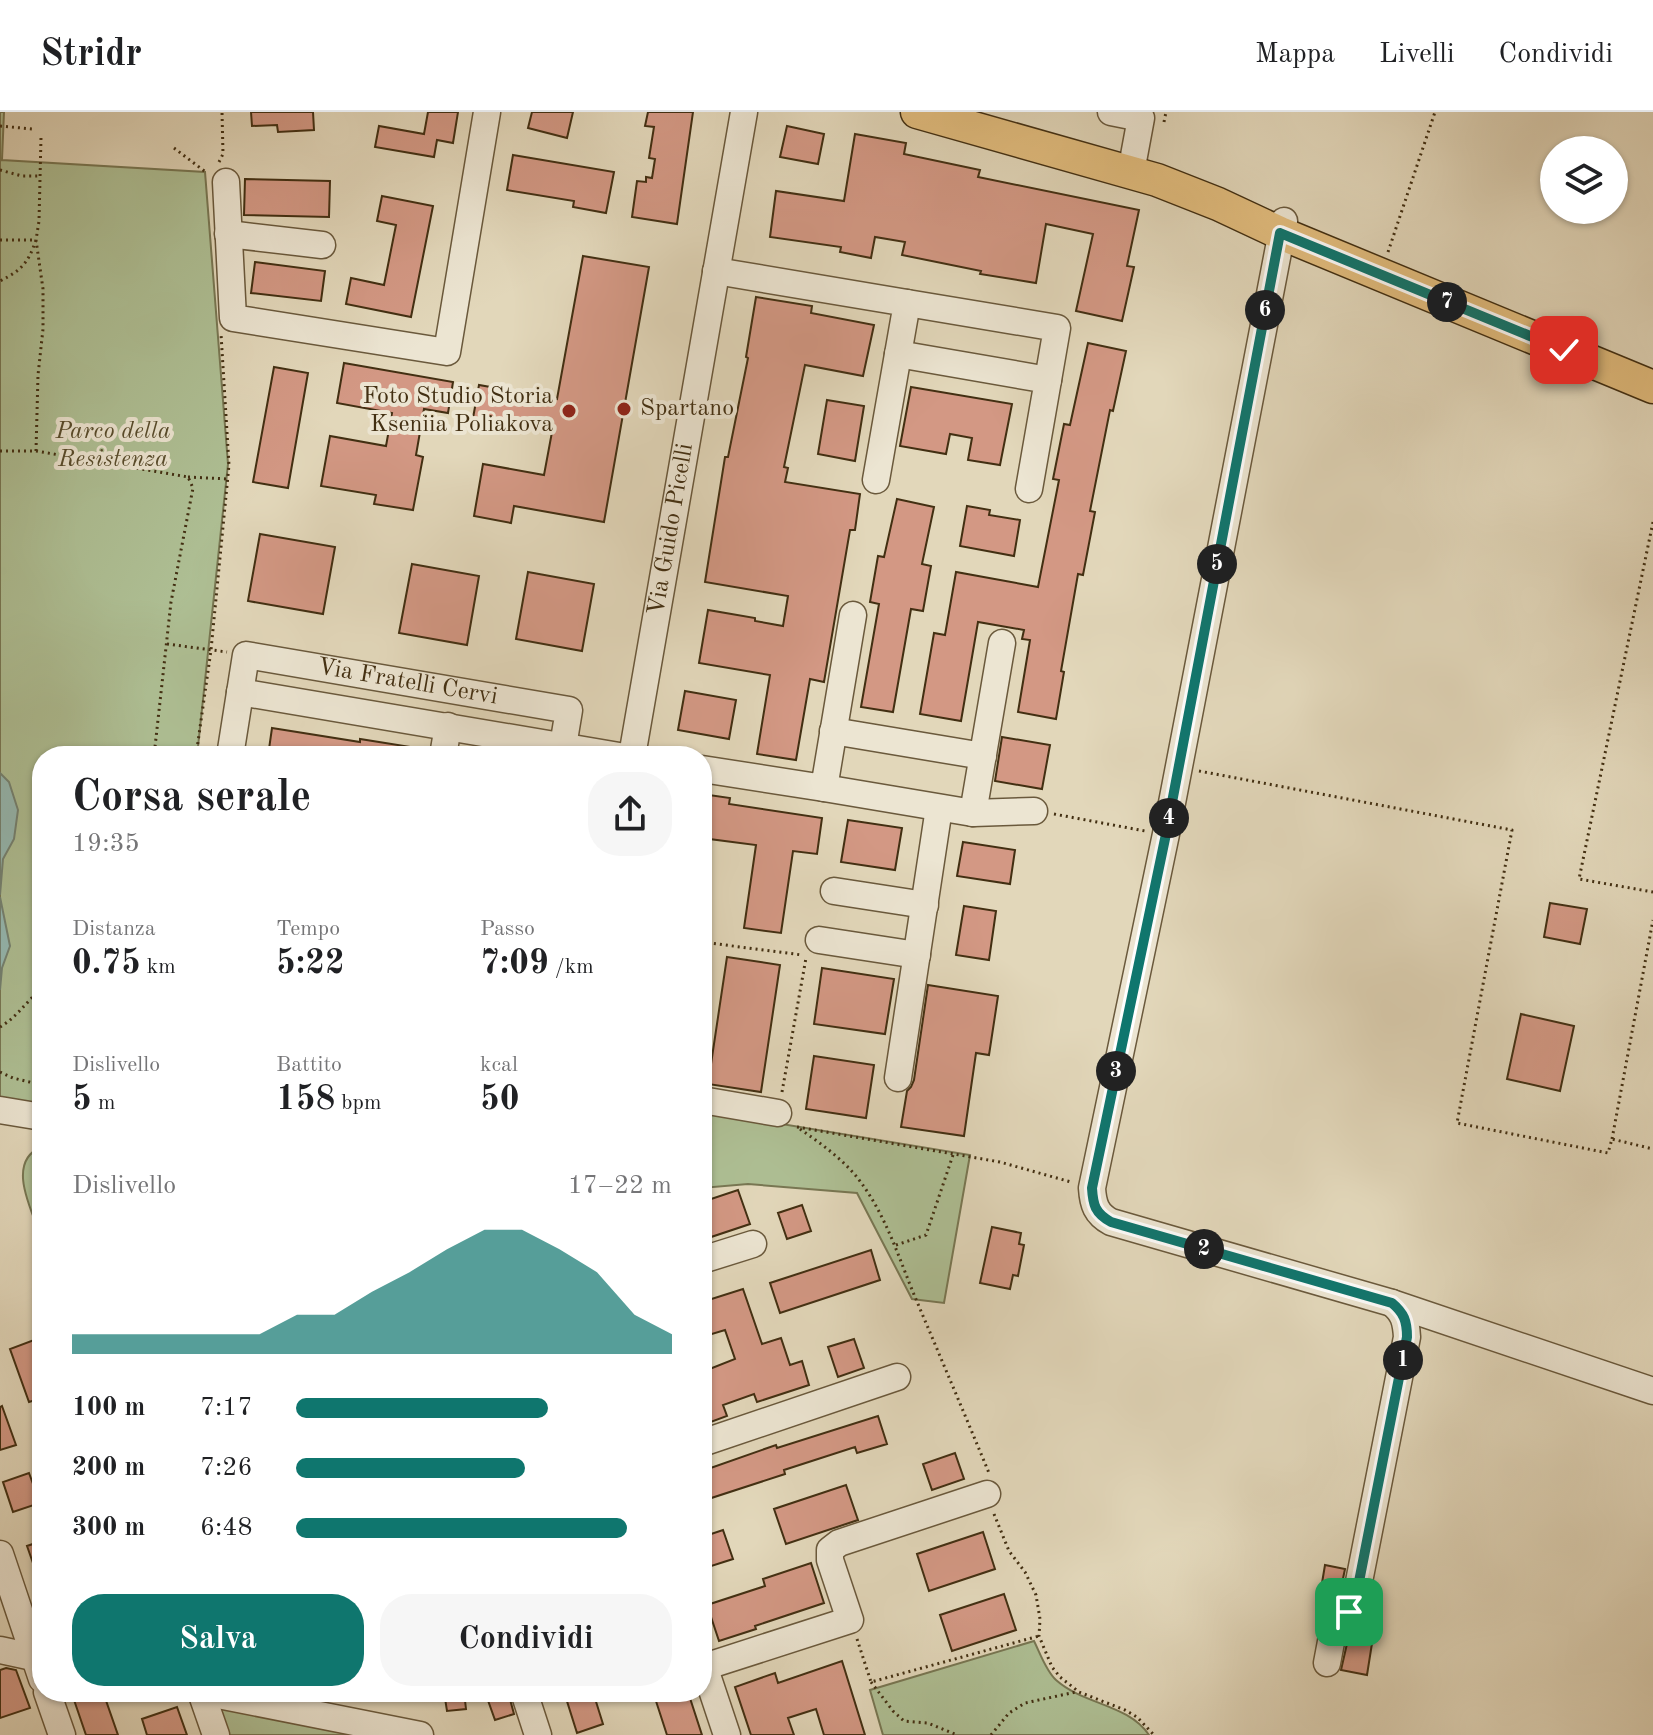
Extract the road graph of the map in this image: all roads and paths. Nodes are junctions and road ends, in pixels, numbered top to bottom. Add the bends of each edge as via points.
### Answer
1 (222, 112) edge
2 (487, 112) edge
3 (744, 112) edge
4 (917, 112) edge
5 (1111, 112) edge
6 (1435, 112) edge
7 (963, 118) edge
8 (0, 126) edge
9 (32, 129) dead end
10 (41, 137) dead end
11 (174, 148) dead end
12 (0, 170) edge
13 (1131, 172) junction
14 (218, 174) junction
15 (40, 176) junction
16 (1282, 227) junction
17 (228, 234) junction
18 (0, 240) edge
19 (36, 240) junction
20 (322, 245) dead end
21 (1384, 263) dead end
22 (716, 271) junction
23 (0, 281) edge
24 (907, 303) junction
25 (221, 333) dead end
26 (898, 354) junction
27 (1048, 380) junction
28 (1653, 387) edge
29 (0, 451) edge
30 (36, 451) junction
31 (188, 477) junction
32 (228, 479) junction
33 (876, 480) dead end
34 (1029, 489) dead end
35 (1653, 522) edge
36 (853, 615) dead end
37 (1002, 643) dead end
38 (167, 644) junction
39 (211, 650) junction
40 (240, 692) junction
41 (448, 726) junction
42 (833, 731) junction
43 (155, 746) edge
44 (197, 746) edge
45 (232, 746) edge
46 (445, 746) edge
47 (563, 746) joint
48 (634, 746) edge
49 (983, 756) junction
50 (1179, 767) junction
51 (712, 771) edge
52 (824, 788) junction
53 (939, 808) junction
54 (1034, 811) joint
55 (973, 813) junction
56 (1166, 834) junction
57 (834, 891) dead end
58 (1653, 892) edge
59 (925, 905) junction
60 (1653, 920) edge
61 (819, 940) dead end
62 (712, 943) edge
63 (917, 955) junction
64 (32, 996) edge
65 (0, 1027) edge
66 (0, 1072) edge
67 (898, 1078) dead end
68 (32, 1083) edge
69 (712, 1102) edge
70 (0, 1110) edge
71 (32, 1115) edge
72 (788, 1120) junction
73 (1612, 1139) junction
74 (1653, 1149) edge
75 (953, 1154) junction
76 (1092, 1188) junction
77 (753, 1244) dead end
78 (896, 1245) junction
79 (712, 1257) edge
80 (1392, 1303) junction
81 (897, 1377) dead end
82 (1653, 1391) edge
83 (712, 1440) edge
84 (987, 1494) junction
85 (0, 1554) edge
86 (850, 1620) junction
87 (1039, 1636) junction
88 (32, 1645) edge
89 (0, 1650) edge
90 (712, 1661) edge
91 (32, 1662) edge
92 (1327, 1663) dead end
93 (871, 1682) junction
94 (712, 1691) edge
95 (1079, 1692) junction
96 (50, 1702) edge
97 (205, 1702) edge
98 (253, 1702) edge
99 (527, 1702) edge
100 (62, 1735) edge
101 (216, 1735) edge
102 (420, 1735) edge
103 (538, 1735) edge
104 (727, 1735) edge
105 (957, 1735) edge
106 (991, 1735) edge
107 (1154, 1735) edge

1 - 14 path
2 - 17 street via 447,352 233,318
3 - 22 street, Via Guido Picelli
4 - 7 main road
5 - 13 street via 1141,118
6 - 21 path
7 - 13 main road
8 - 9 path
10 - 15 path
11 - 14 path
12 - 15 path
13 - 16 main road
14 - 17 street
15 - 19 path
16 - 28 main road
16 - 50 street
17 - 20 street
18 - 19 path
19 - 23 path via 27,263
19 - 30 path via 43,307
22 - 24 street
22 - 48 street, Via Guido Picelli
24 - 26 street
24 - 27 street via 1057,328
25 - 32 path
26 - 27 street
26 - 33 street
27 - 34 street
29 - 30 path
30 - 31 path
31 - 32 path
31 - 38 path via 193,488
32 - 39 path
35 - 58 path via 1579,879
36 - 42 street
37 - 49 street
38 - 39 path
38 - 43 path
39 - 44 path
40 - 41 street, Via Fratelli Cervi
40 - 45 street, Via Fratelli Cervi
40 - 47 street, Via Fratelli Cervi via 246,655 569,710
41 - 46 street, Via Fratelli Cervi
41 - 47 street, Via Fratelli Cervi
42 - 49 street
42 - 52 street
49 - 55 street
50 - 56 street
50 - 73 path via 1512,830 1457,1123 1608,1153
51 - 52 street
52 - 53 street
53 - 55 street
53 - 59 street
54 - 55 street
54 - 56 path
56 - 76 street
57 - 59 street
59 - 63 street
60 - 73 path
61 - 63 street
62 - 72 path via 806,955
63 - 67 street
64 - 65 path
66 - 68 path
69 - 72 street
70 - 71 street
72 - 75 path
72 - 78 path via 856,1176
73 - 74 path
75 - 76 path
75 - 78 path via 926,1235
76 - 80 street via 1095,1208 1111,1222
77 - 79 street
78 - 84 path via 997,1492
80 - 82 street
80 - 92 street via 1405,1317 1407,1337 1355,1602 1334,1626
81 - 83 street
84 - 86 street via 830,1550
84 - 87 path via 1009,1551 1036,1595
85 - 88 street
86 - 90 street
86 - 93 path
87 - 93 path
87 - 95 path via 1052,1667
89 - 91 street
93 - 105 path via 904,1721 928,1723
94 - 104 street
95 - 106 path via 1025,1703
95 - 107 path via 1125,1710
96 - 100 street
97 - 101 street
98 - 102 street
99 - 103 street

